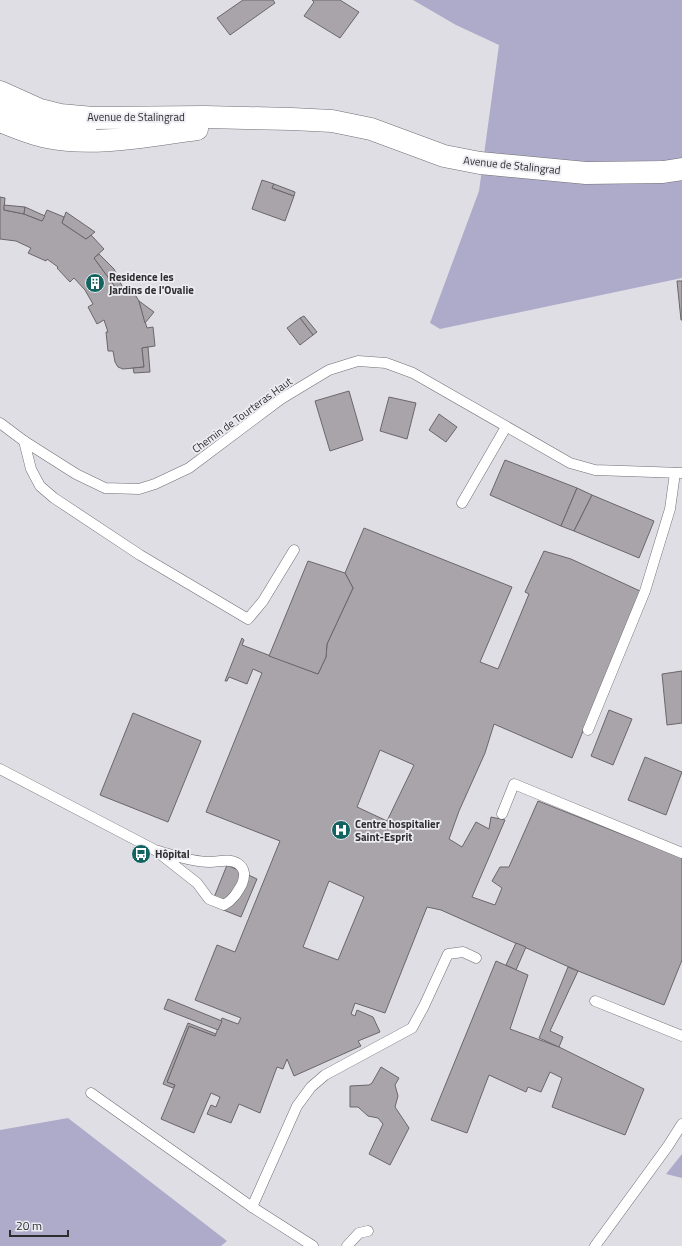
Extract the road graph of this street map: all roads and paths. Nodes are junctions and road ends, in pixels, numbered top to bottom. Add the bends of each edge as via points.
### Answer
1 (0, 92) edge
2 (0, 108) edge
3 (92, 118) junction
4 (276, 118) junction
5 (0, 121) edge
6 (682, 169) edge
7 (0, 423) edge
8 (506, 427) junction
9 (24, 441) junction
10 (679, 473) edge
11 (462, 503) dead end
12 (294, 550) dead end
13 (588, 730) dead end
14 (0, 770) edge
15 (502, 814) dead end
16 (156, 850) junction
17 (682, 853) edge
18 (476, 958) dead end
19 (595, 1002) dead end
20 (682, 1036) edge
21 (91, 1093) dead end
22 (682, 1124) edge
23 (252, 1207) junction
24 (368, 1231) dead end
25 (313, 1246) edge
26 (348, 1246) edge
27 (595, 1246) edge

1 - 3 main road, Avenue de Stalingrad via 40,110
2 - 3 street via 40,125 73,129 85,126
3 - 4 main road, Avenue de Stalingrad
4 - 5 main road, Avenue de Stalingrad via 136,137 73,140 47,137
4 - 6 main road, Avenue de Stalingrad via 332,122 371,129 444,156 480,163 586,173 663,172
7 - 9 lane, Chemin de Tourteras Haut
8 - 9 lane, Chemin de Tourteras Haut via 413,373 386,363 358,361 329,370 280,399 189,468 139,489 106,488 76,474
8 - 10 lane, Chemin de Tourteras Haut via 560,459 582,467 595,470
8 - 11 lane
9 - 12 lane via 31,469 40,486 54,498 140,555 248,619 263,601
10 - 13 lane via 644,591
14 - 16 lane
15 - 17 lane via 514,784
16 - 16 lane via 197,883 209,899 216,903 224,905 230,902 245,878 243,869 232,861 197,860
18 - 23 lane via 463,952 448,954 412,1028 325,1075 311,1087 297,1106
19 - 20 lane
21 - 23 lane
22 - 27 lane
23 - 25 lane
24 - 26 lane via 360,1233

